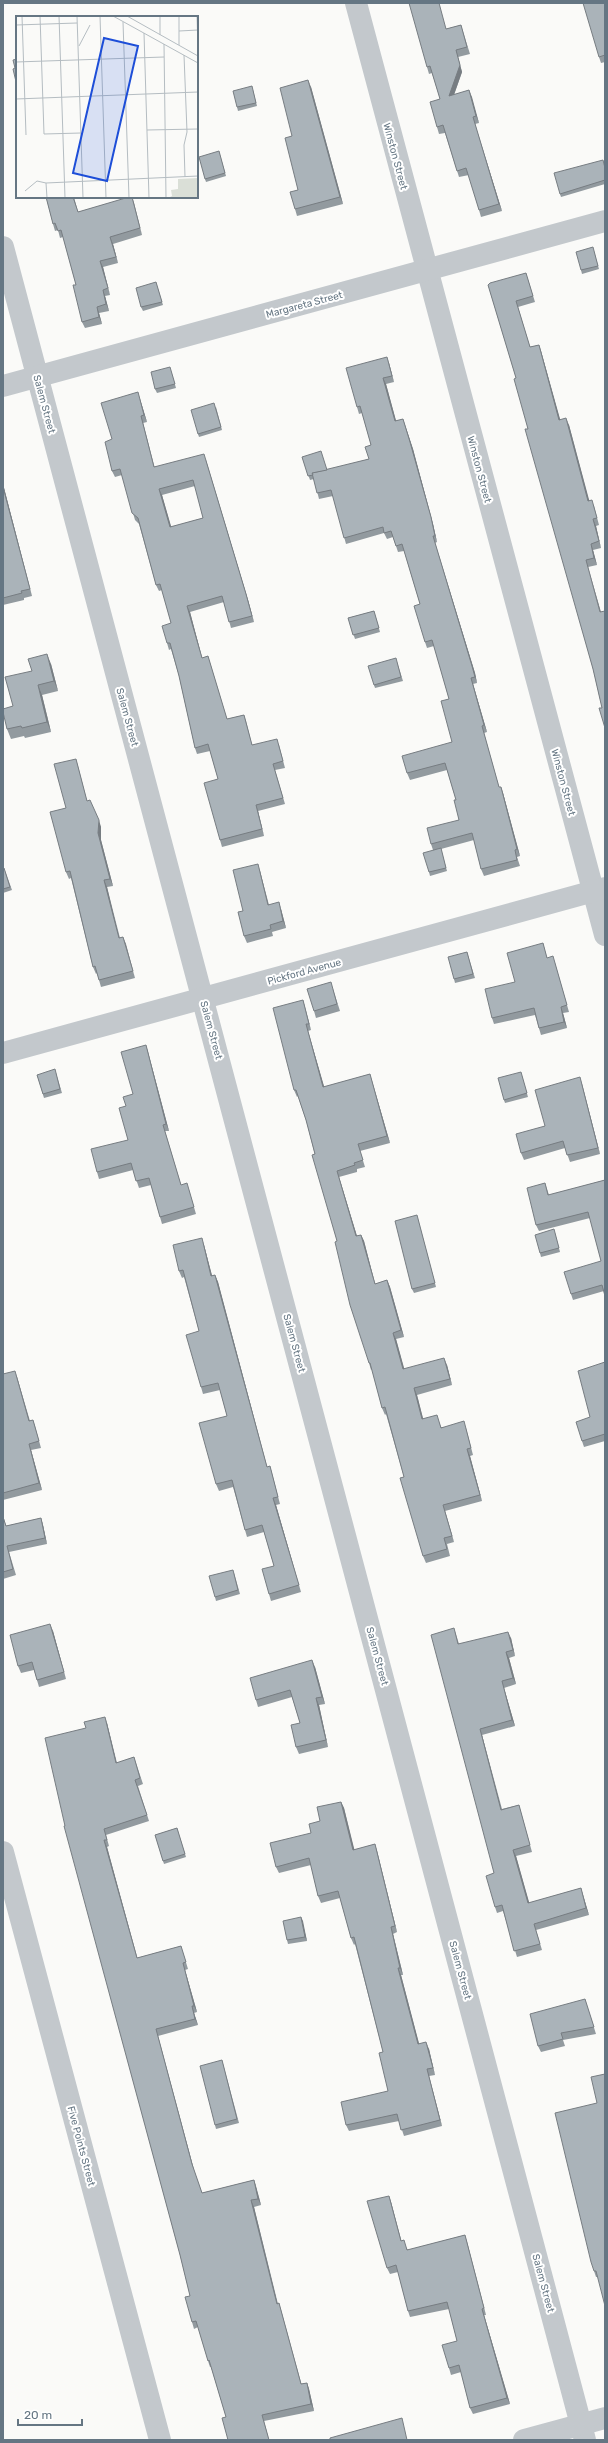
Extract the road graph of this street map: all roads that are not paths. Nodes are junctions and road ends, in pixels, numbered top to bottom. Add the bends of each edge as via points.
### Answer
1 (356, 3) edge
2 (605, 221) edge
3 (3, 247) edge
4 (427, 270) junction
5 (38, 377) junction
6 (3, 386) edge
7 (599, 889) edge
8 (605, 935) edge
9 (204, 998) junction
10 (3, 1053) edge
11 (3, 1852) edge
12 (605, 2418) edge
13 (583, 2432) edge
14 (160, 2440) edge
15 (524, 2440) edge

1 - 4 street, Winston Street
2 - 4 street, Margareta Street
3 - 5 street, Salem Street
4 - 5 street, Margareta Street
4 - 7 street, Winston Street
5 - 6 street, Margareta Street
5 - 9 street, Salem Street
7 - 8 street, Winston Street
7 - 9 street, Pickford Avenue
9 - 10 street, Pickford Avenue
9 - 13 street, Salem Street
11 - 14 street, Five Points Street
12 - 13 street
13 - 15 street

